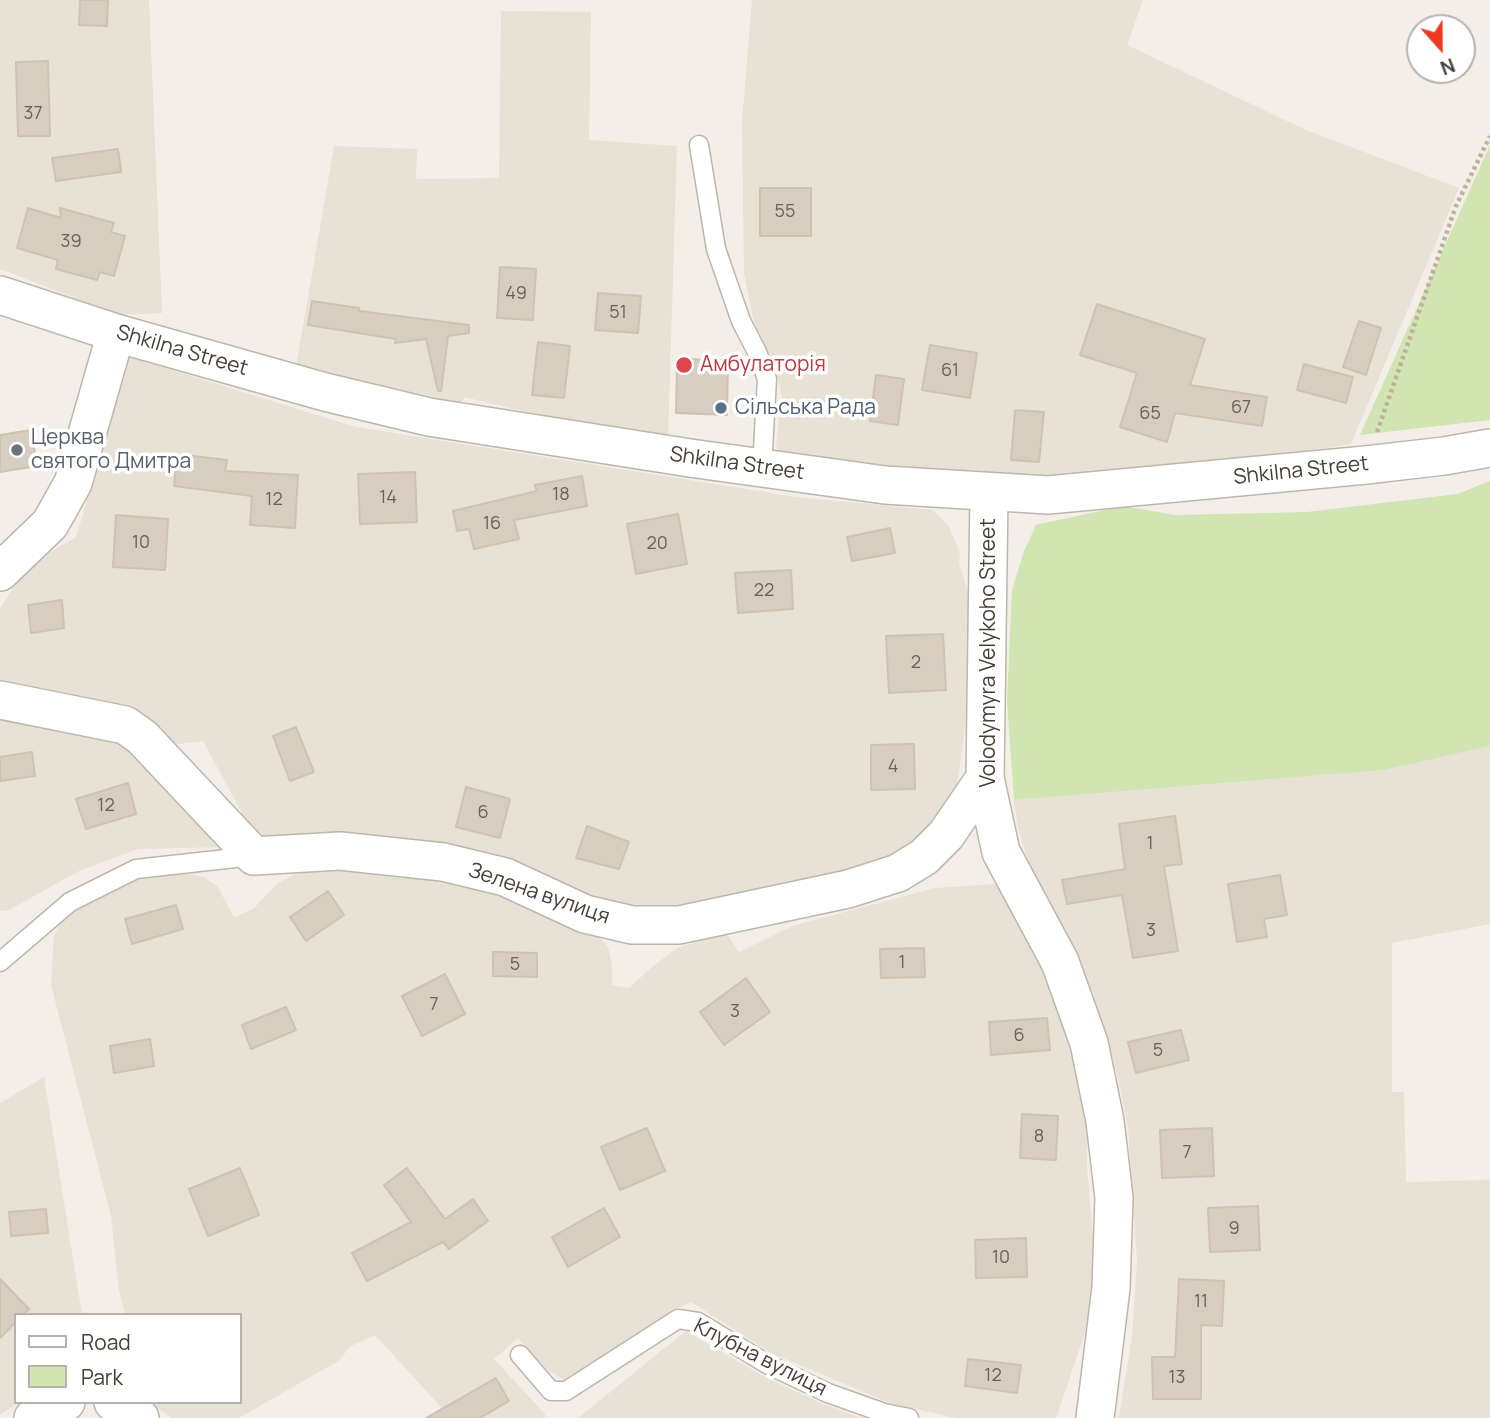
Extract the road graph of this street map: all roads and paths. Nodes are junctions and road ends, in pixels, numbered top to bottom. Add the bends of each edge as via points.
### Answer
1 (1490, 135) edge
2 (699, 145) dead end
3 (0, 295) edge
4 (116, 333) junction
5 (1490, 448) edge
6 (1366, 465) junction
7 (762, 467) junction
8 (989, 493) junction
9 (0, 572) edge
10 (0, 700) edge
11 (985, 778) junction
12 (254, 856) junction
13 (0, 962) edge
14 (520, 1355) dead end
15 (61, 1404) edge
16 (118, 1404) edge
17 (33, 1418) edge
18 (139, 1418) edge
19 (909, 1418) edge
20 (1095, 1418) edge

1 - 6 path via 1456,206
2 - 7 lane via 716,249 767,379
3 - 4 street, Shkilna Street
4 - 7 street, Shkilna Street via 429,417
4 - 9 street via 74,483 50,524
5 - 6 street, Shkilna Street
6 - 8 street, Shkilna Street via 1048,495
7 - 8 street, Shkilna Street via 885,485
8 - 11 street, Volodymyra Velykoho Street
10 - 12 street via 125,725 142,737
11 - 12 street, Зелена вулиця via 946,835 924,857 898,873 679,925 632,925 585,914 505,877 443,862 340,851
11 - 20 street, Volodymyra Velykoho Street via 1001,852 1060,962 1085,1032 1105,1121 1114,1198 1111,1288
12 - 13 lane, Зелена вулиця via 136,869 70,902
14 - 19 lane, Клубна вулиця via 551,1391 566,1391 678,1319 698,1322 767,1364 828,1393
15 - 17 street
16 - 18 street

